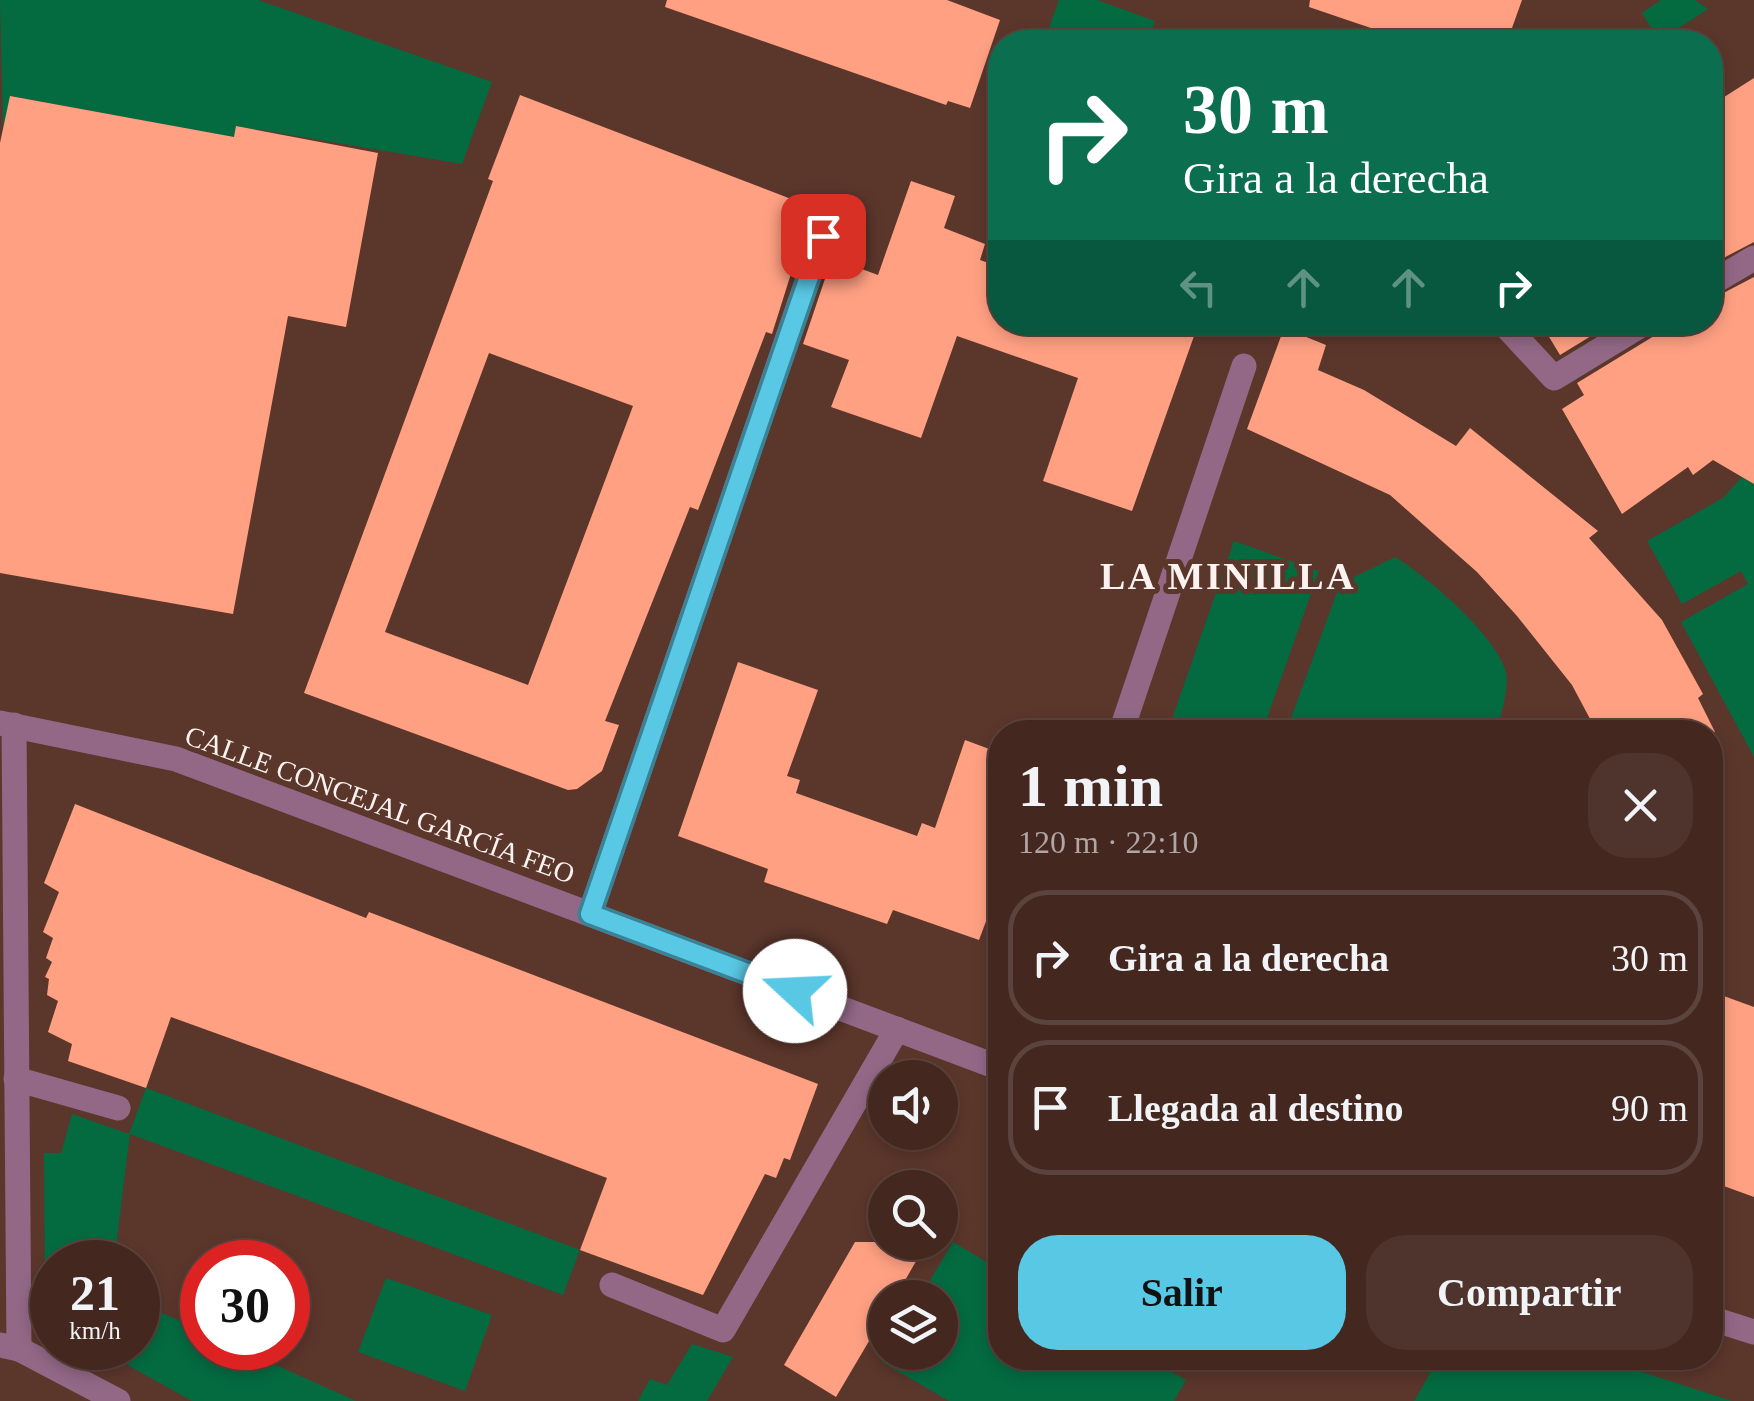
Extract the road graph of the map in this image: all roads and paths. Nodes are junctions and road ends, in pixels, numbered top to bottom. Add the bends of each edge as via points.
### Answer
1 (823, 236) dead end
2 (1754, 258) edge
3 (1723, 276) edge
4 (1514, 335) edge
5 (1625, 335) edge
6 (1244, 366) dead end
7 (1125, 720) edge
8 (7, 724) edge
9 (590, 914) junction
10 (896, 1029) junction
11 (988, 1064) edge
12 (16, 1079) junction
13 (118, 1108) dead end
14 (612, 1286) dead end
15 (1723, 1322) edge
16 (1754, 1332) edge
17 (9, 1347) edge
18 (118, 1401) edge

1 - 9 street
2 - 3 street
4 - 5 street via 1554,378
6 - 7 street
8 - 9 street, CALLE CONCEJAL GARCÍA FEO via 176,759
8 - 12 street, CALLE CONCEJAL GARCÍA FEO
9 - 10 street, CALLE CONCEJAL GARCÍA FEO
10 - 11 street, CALLE CONCEJAL GARCÍA FEO
10 - 14 street via 723,1330
12 - 13 street
12 - 17 street, CALLE CONCEJAL GARCÍA FEO
15 - 16 street
17 - 18 street

